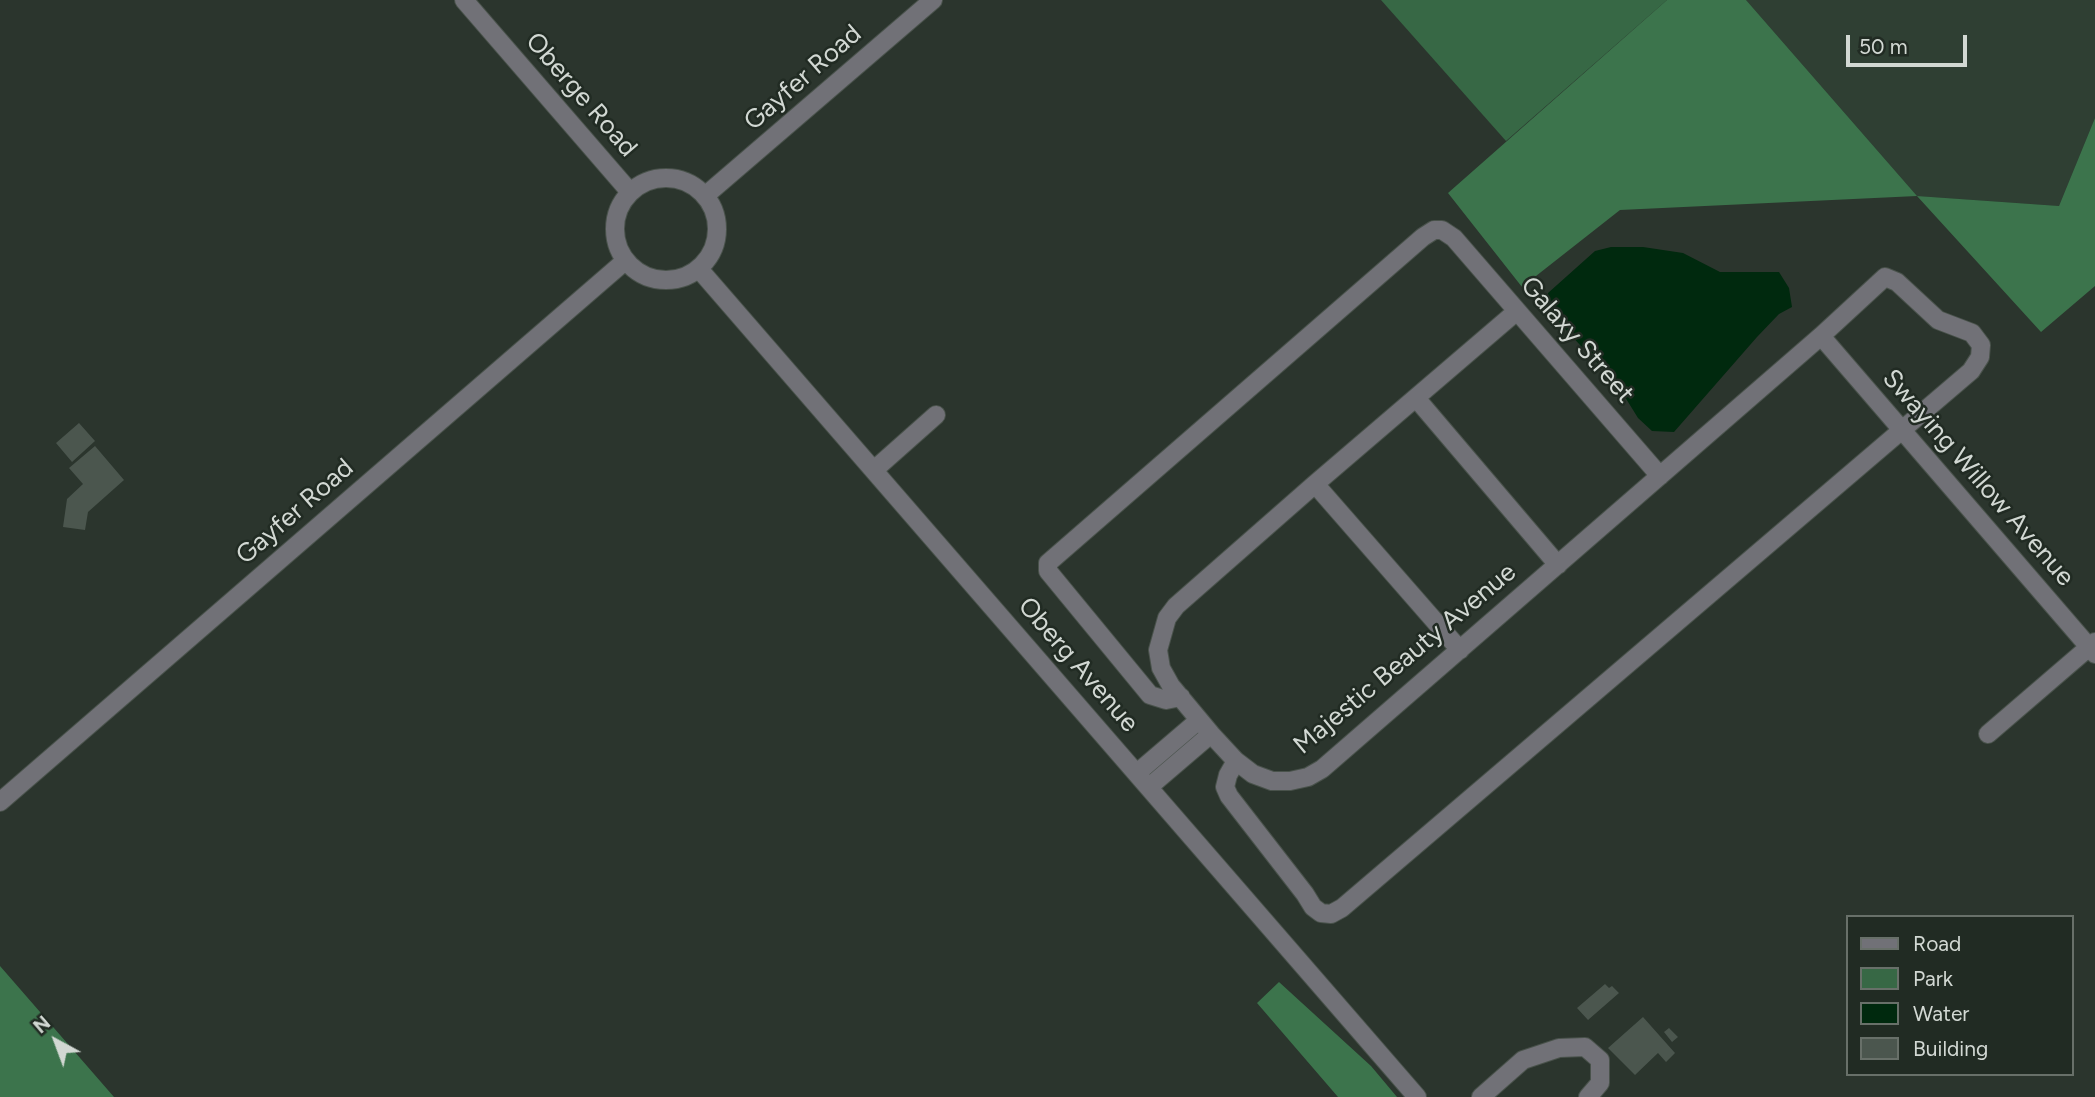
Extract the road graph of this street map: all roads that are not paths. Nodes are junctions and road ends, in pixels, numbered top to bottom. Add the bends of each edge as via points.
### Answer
1 (464, 0) edge
2 (933, 0) edge
3 (630, 192) junction
4 (706, 195) junction
5 (625, 261) junction
6 (699, 269) junction
7 (1517, 311) junction
8 (1821, 336) junction
9 (1416, 398) junction
10 (936, 415) dead end
11 (1900, 430) junction
12 (874, 470) junction
13 (1660, 476) junction
14 (1315, 484) junction
15 (1558, 565) junction
16 (2093, 648) edge
17 (1460, 650) junction
18 (1181, 697) junction
19 (1199, 720) junction
20 (1211, 734) junction
21 (1988, 734) dead end
22 (1236, 761) junction
23 (1143, 780) junction
24 (0, 802) edge
25 (1417, 1097) edge
26 (1481, 1097) edge
27 (1588, 1097) edge

1 - 3 street, Oberge Road
2 - 4 street, Gayfer Road
3 - 4 street via 660,177 693,184
3 - 5 street via 618,211 615,233
4 - 6 street via 718,220 718,233 715,247
5 - 6 street via 647,277 660,280 674,280
5 - 24 street, Gayfer Road
6 - 12 street, Oberg Avenue
7 - 9 street, Majestic Beauty Avenue
7 - 13 street, Galaxy Street
7 - 18 street, Galaxy Street via 1454,238 1434,230 1048,563 1048,571 1150,695 1166,700
8 - 11 street, Swaying Willow Avenue
8 - 11 street, Majestic Beauty Avenue via 1885,277 1897,282 1938,320 1972,333 1981,345 1980,357 1971,370
8 - 13 street, Majestic Beauty Avenue
9 - 14 street, Majestic Beauty Avenue
9 - 15 street
10 - 12 street
11 - 16 street, Swaying Willow Avenue
11 - 22 street via 1331,914 1313,907 1229,796 1224,787
12 - 23 street, Oberg Avenue
13 - 15 street, Majestic Beauty Avenue
14 - 17 street
14 - 18 street, Majestic Beauty Avenue via 1167,618 1158,650 1161,668
15 - 17 street, Majestic Beauty Avenue
16 - 21 street
17 - 22 street, Majestic Beauty Avenue via 1308,777 1272,781
18 - 19 street, Majestic Beauty Avenue
19 - 20 street, Majestic Beauty Avenue
19 - 23 street
20 - 22 street, Majestic Beauty Avenue
20 - 23 street
23 - 25 street, Oberg Avenue
26 - 27 street via 1523,1060 1559,1048 1585,1047 1600,1060 1600,1083

